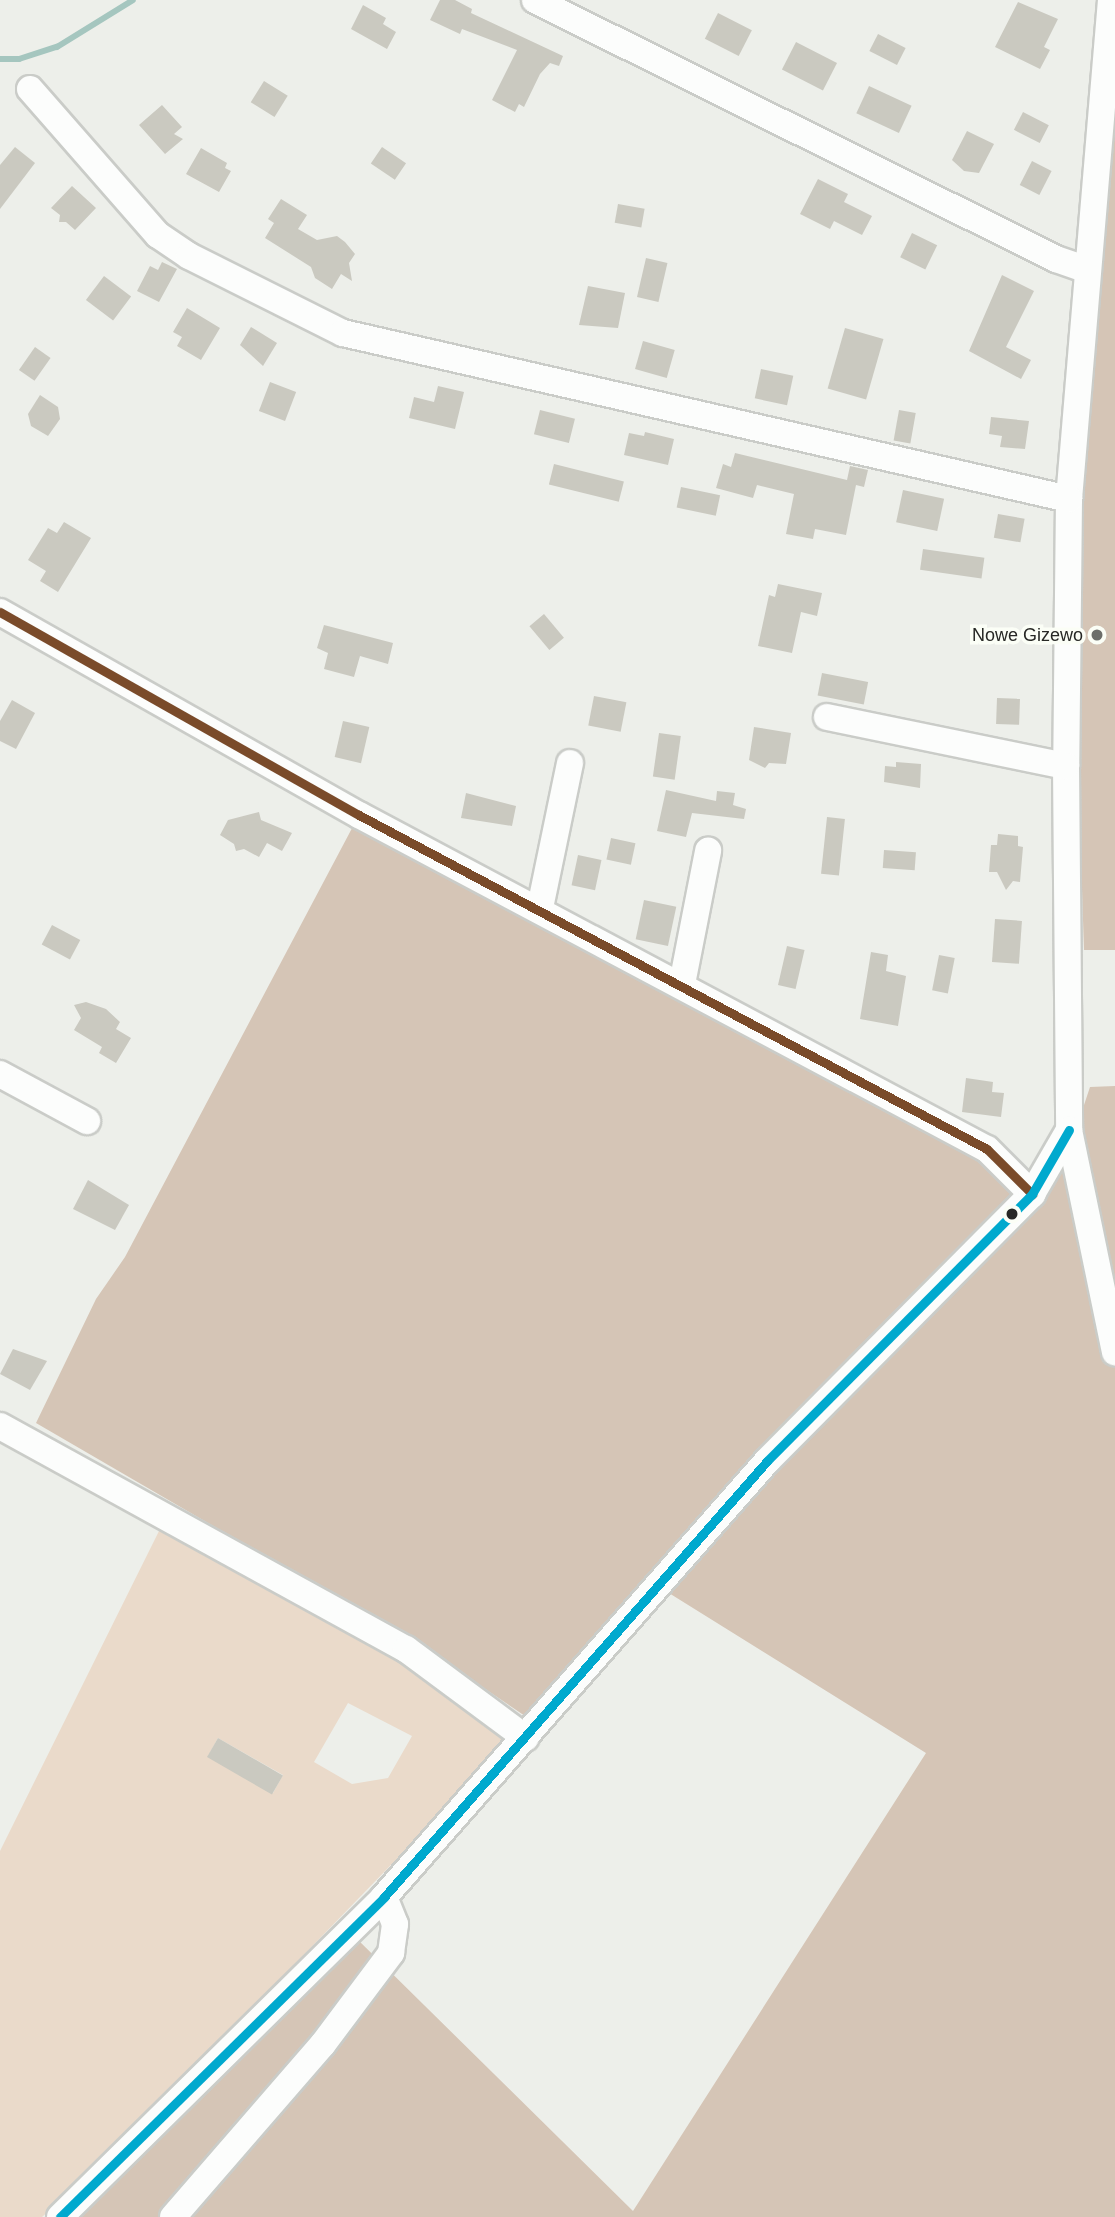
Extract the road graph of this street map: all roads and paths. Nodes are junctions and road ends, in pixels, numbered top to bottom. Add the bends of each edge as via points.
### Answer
1 (535, 0) edge
2 (1111, 0) edge
3 (30, 89) dead end
4 (1085, 269) junction
5 (1069, 499) junction
6 (2, 617) edge
7 (827, 717) dead end
8 (570, 763) dead end
9 (1066, 766) junction
10 (708, 851) dead end
11 (540, 908) junction
12 (682, 984) junction
13 (0, 1074) edge
14 (87, 1121) dead end
15 (1069, 1130) junction
16 (1032, 1194) junction
17 (1115, 1352) edge
18 (0, 1426) edge
19 (526, 1738) junction
20 (384, 1897) junction
21 (60, 2217) edge
22 (173, 2217) edge

1 - 4 street via 1056,259
2 - 4 street
3 - 5 street via 158,235 189,256 344,332
4 - 5 street
5 - 9 street
6 - 11 street via 359,815
7 - 9 street
8 - 11 street
9 - 15 street
10 - 12 street
11 - 12 street
12 - 16 street via 988,1149
13 - 14 street
15 - 16 street
15 - 17 street
16 - 19 street via 766,1461
18 - 19 street via 406,1649
19 - 20 street
20 - 21 street
20 - 22 street via 395,1924 391,1953 323,2044

